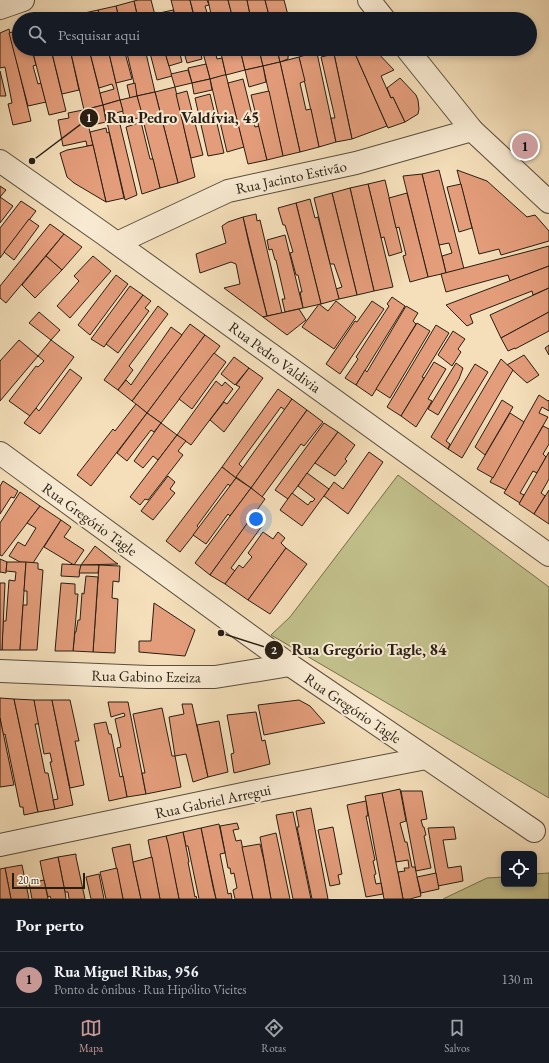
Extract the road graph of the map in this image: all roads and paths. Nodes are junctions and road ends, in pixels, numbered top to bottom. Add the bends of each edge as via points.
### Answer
1 (23, 0) edge
2 (368, 0) edge
3 (0, 8) edge
4 (378, 12) edge
5 (413, 56) edge
6 (472, 130) junction
7 (0, 161) edge
8 (549, 202) edge
9 (116, 243) junction
10 (0, 453) edge
11 (549, 555) edge
12 (290, 666) junction
13 (0, 672) edge
14 (426, 758) junction
15 (534, 831) dead end
16 (0, 845) edge

1 - 3 street
2 - 4 street
5 - 6 street
6 - 8 street
6 - 9 street, Rua Jacinto Estivão via 356,163 228,191
7 - 9 street, Rua Pedro Valdivia
9 - 11 street, Rua Pedro Valdivia
10 - 12 street, Rua Gregório Tagle
12 - 13 street, Rua Gabino Ezeiza via 215,677
12 - 14 street, Rua Gregório Tagle
14 - 15 street, Rua Gregório Tagle
14 - 16 street, Rua Gabriel Arregui

